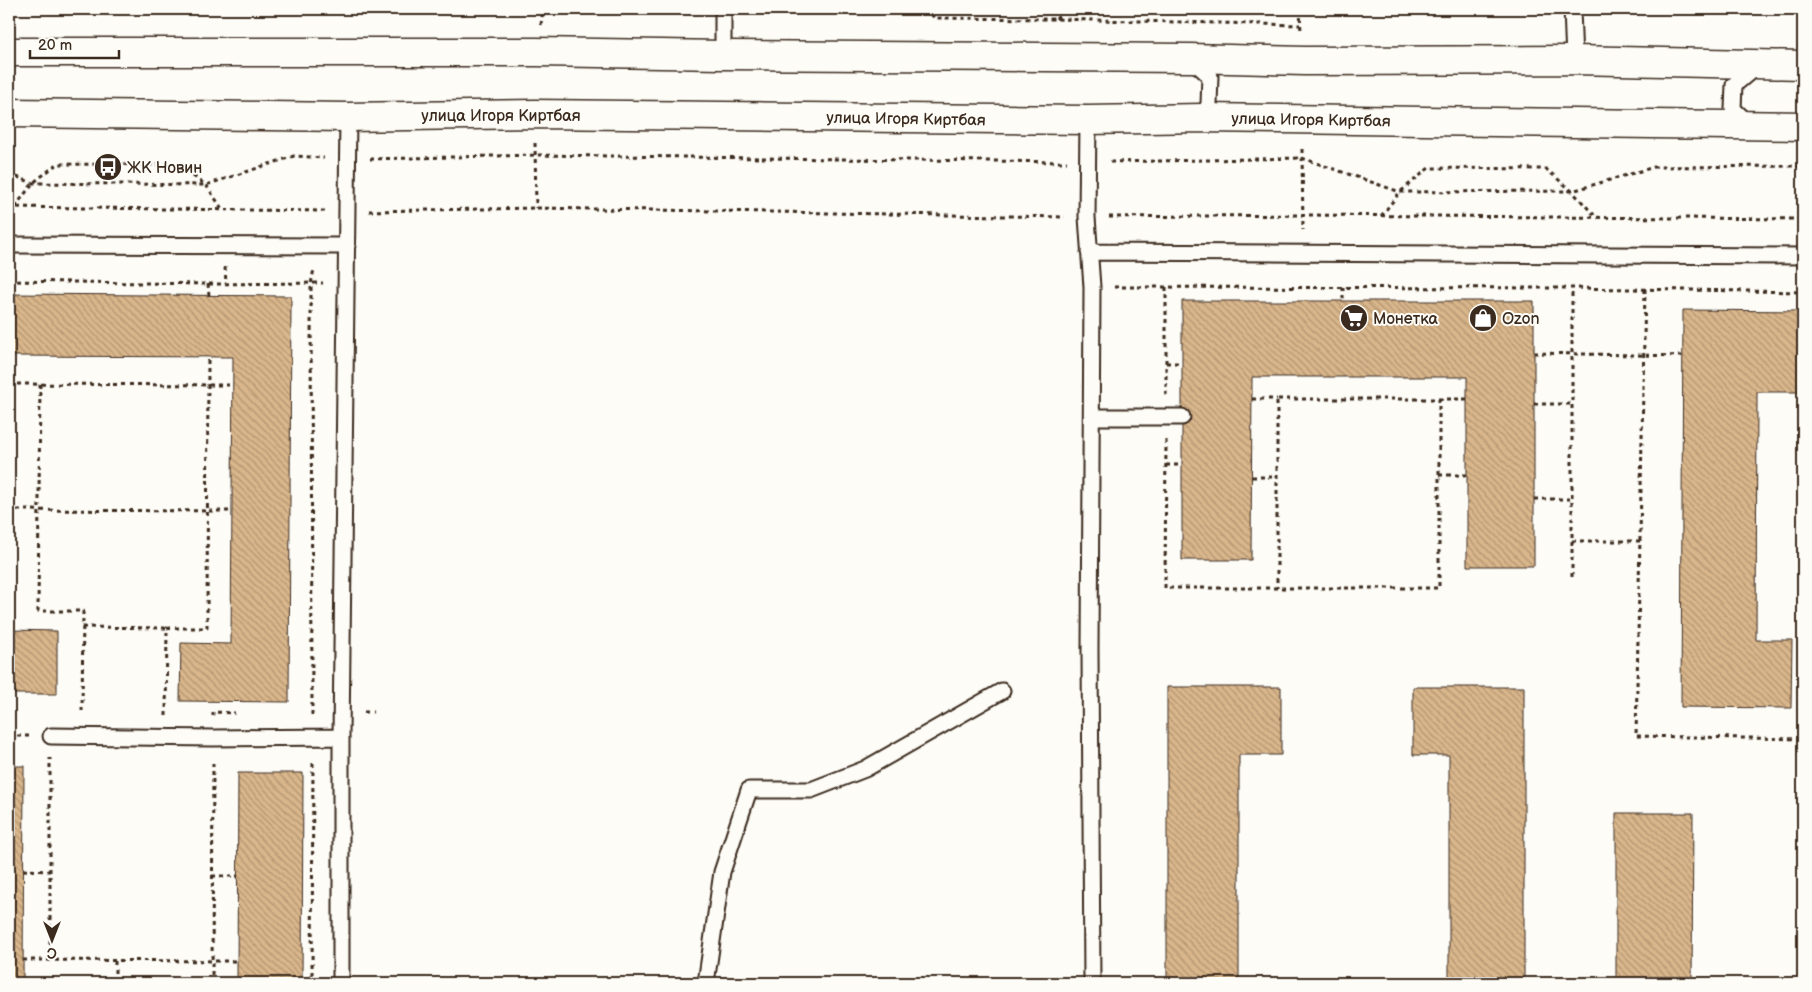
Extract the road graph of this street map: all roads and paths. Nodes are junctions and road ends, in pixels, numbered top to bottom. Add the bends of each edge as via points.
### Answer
1 (723, 9) edge
2 (925, 9) edge
3 (1066, 9) edge
4 (1572, 9) edge
5 (1055, 19) junction
6 (1300, 25) dead end
7 (9, 52) edge
8 (723, 55) junction
9 (1190, 58) junction
10 (1574, 60) junction
11 (1758, 65) junction
12 (1803, 65) edge
13 (9, 113) edge
14 (348, 117) junction
15 (1203, 118) junction
16 (1088, 120) junction
17 (1752, 126) junction
18 (1803, 126) edge
19 (347, 160) junction
20 (1087, 162) junction
21 (1803, 166) edge
22 (9, 174) edge
23 (33, 183) junction
24 (206, 185) junction
25 (1572, 191) junction
26 (1400, 192) junction
27 (9, 207) edge
28 (14, 207) junction
29 (222, 210) junction
30 (347, 212) junction
31 (1380, 216) junction
32 (1087, 218) junction
33 (1597, 218) junction
34 (1803, 219) edge
35 (9, 245) edge
36 (319, 246) junction
37 (347, 246) junction
38 (1090, 252) junction
39 (1803, 256) edge
40 (347, 280) junction
41 (9, 281) edge
42 (208, 284) junction
43 (310, 284) junction
44 (1092, 286) junction
45 (1166, 286) junction
46 (1343, 287) junction
47 (1572, 288) junction
48 (1646, 290) junction
49 (1803, 292) edge
50 (209, 296) dead end
51 (1343, 301) dead end
52 (1534, 353) dead end
53 (1572, 353) junction
54 (1644, 355) junction
55 (1683, 356) dead end
56 (208, 357) dead end
57 (1166, 363) junction
58 (1182, 363) dead end
59 (9, 384) edge
60 (40, 384) junction
61 (208, 385) junction
62 (233, 385) dead end
63 (1252, 399) dead end
64 (1277, 399) junction
65 (1439, 399) junction
66 (1467, 399) dead end
67 (1534, 404) dead end
68 (1572, 404) junction
69 (1092, 417) junction
70 (1166, 417) junction
71 (1182, 417) dead end
72 (1166, 465) junction
73 (1182, 465) dead end
74 (1439, 475) junction
75 (1467, 475) dead end
76 (1252, 477) dead end
77 (1277, 477) junction
78 (1534, 499) dead end
79 (1572, 499) junction
80 (9, 510) edge
81 (39, 510) junction
82 (208, 510) junction
83 (232, 511) dead end
84 (1572, 541) junction
85 (1640, 541) junction
86 (1572, 577) dead end
87 (1277, 588) junction
88 (82, 627) junction
89 (166, 628) junction
90 (1002, 691) dead end
91 (240, 713) dead end
92 (51, 736) joint
93 (82, 737) junction
94 (341, 737) junction
95 (166, 738) junction
96 (213, 738) junction
97 (313, 738) junction
98 (1803, 739) edge
99 (23, 870) dead end
100 (50, 871) junction
101 (212, 876) junction
102 (238, 876) dead end
103 (23, 960) dead end
104 (50, 960) junction
105 (115, 961) junction
106 (212, 961) junction
107 (237, 961) dead end
108 (115, 983) edge
109 (212, 983) edge
110 (312, 983) edge
111 (341, 983) edge
112 (706, 983) edge
113 (1092, 983) edge

1 - 8 lane
2 - 5 path via 935,18
3 - 5 path
4 - 10 lane
5 - 6 path
7 - 8 street
8 - 9 street
9 - 10 street
9 - 15 lane via 1210,76 1209,104
10 - 11 street
11 - 12 street
11 - 17 lane via 1734,85 1733,109
13 - 14 street, улица Игоря Киртбая
14 - 16 street, улица Игоря Киртбая via 534,114
14 - 19 lane
15 - 16 street, улица Игоря Киртбая
15 - 17 street, улица Игоря Киртбая
16 - 20 lane
17 - 18 street, улица Игоря Киртбая
19 - 20 path via 536,155
19 - 24 path via 294,156
19 - 30 lane
20 - 26 path via 1302,158
20 - 32 lane
21 - 25 path via 1654,167
22 - 23 path
23 - 24 path
23 - 24 path via 56,164 177,165
23 - 28 path
24 - 29 path
25 - 26 path
25 - 26 path via 1546,169 1429,168
25 - 33 path
26 - 31 path
27 - 28 path
28 - 29 path
29 - 30 path
30 - 32 path via 536,208
30 - 37 lane
31 - 32 path
31 - 33 path
32 - 38 lane
33 - 34 path
35 - 36 lane
36 - 37 lane
36 - 43 path
37 - 40 lane
38 - 39 lane
38 - 44 lane
40 - 43 path
40 - 94 lane
41 - 42 path
42 - 43 path
42 - 50 path
43 - 97 path
44 - 45 path
44 - 69 lane
45 - 46 path
45 - 57 path
46 - 47 path
46 - 51 path
47 - 48 path
47 - 53 path
48 - 49 path
48 - 54 path
52 - 53 path
53 - 54 path
53 - 68 path
54 - 55 path
54 - 85 path
56 - 61 path
57 - 58 path
57 - 70 path
59 - 60 path
60 - 61 path
60 - 81 path
61 - 62 path
61 - 82 path
63 - 64 path
64 - 65 path
64 - 77 path
65 - 66 path
65 - 74 path
67 - 68 path
68 - 79 path
69 - 70 lane
69 - 113 lane
70 - 71 lane
70 - 72 path
72 - 73 path
72 - 87 path via 1165,588
74 - 75 path
74 - 87 path via 1439,588
76 - 77 path
77 - 87 path
78 - 79 path
79 - 84 path
80 - 81 path
81 - 82 path
81 - 88 path via 38,611 83,611
82 - 83 path
82 - 89 path via 207,628
84 - 85 path
84 - 86 path
85 - 98 path via 1636,736
88 - 89 path
88 - 93 path
89 - 95 path
90 - 112 lane via 865,769 838,780 811,790 749,790 722,872
91 - 96 path via 213,712
92 - 93 lane
92 - 100 path
93 - 95 lane
94 - 97 lane
94 - 111 lane
95 - 96 lane
96 - 97 lane
96 - 101 path
97 - 110 path
99 - 100 path
100 - 104 path
101 - 102 path
101 - 106 path
103 - 104 path
104 - 105 path
105 - 106 path
105 - 108 path
106 - 107 path
106 - 109 path

